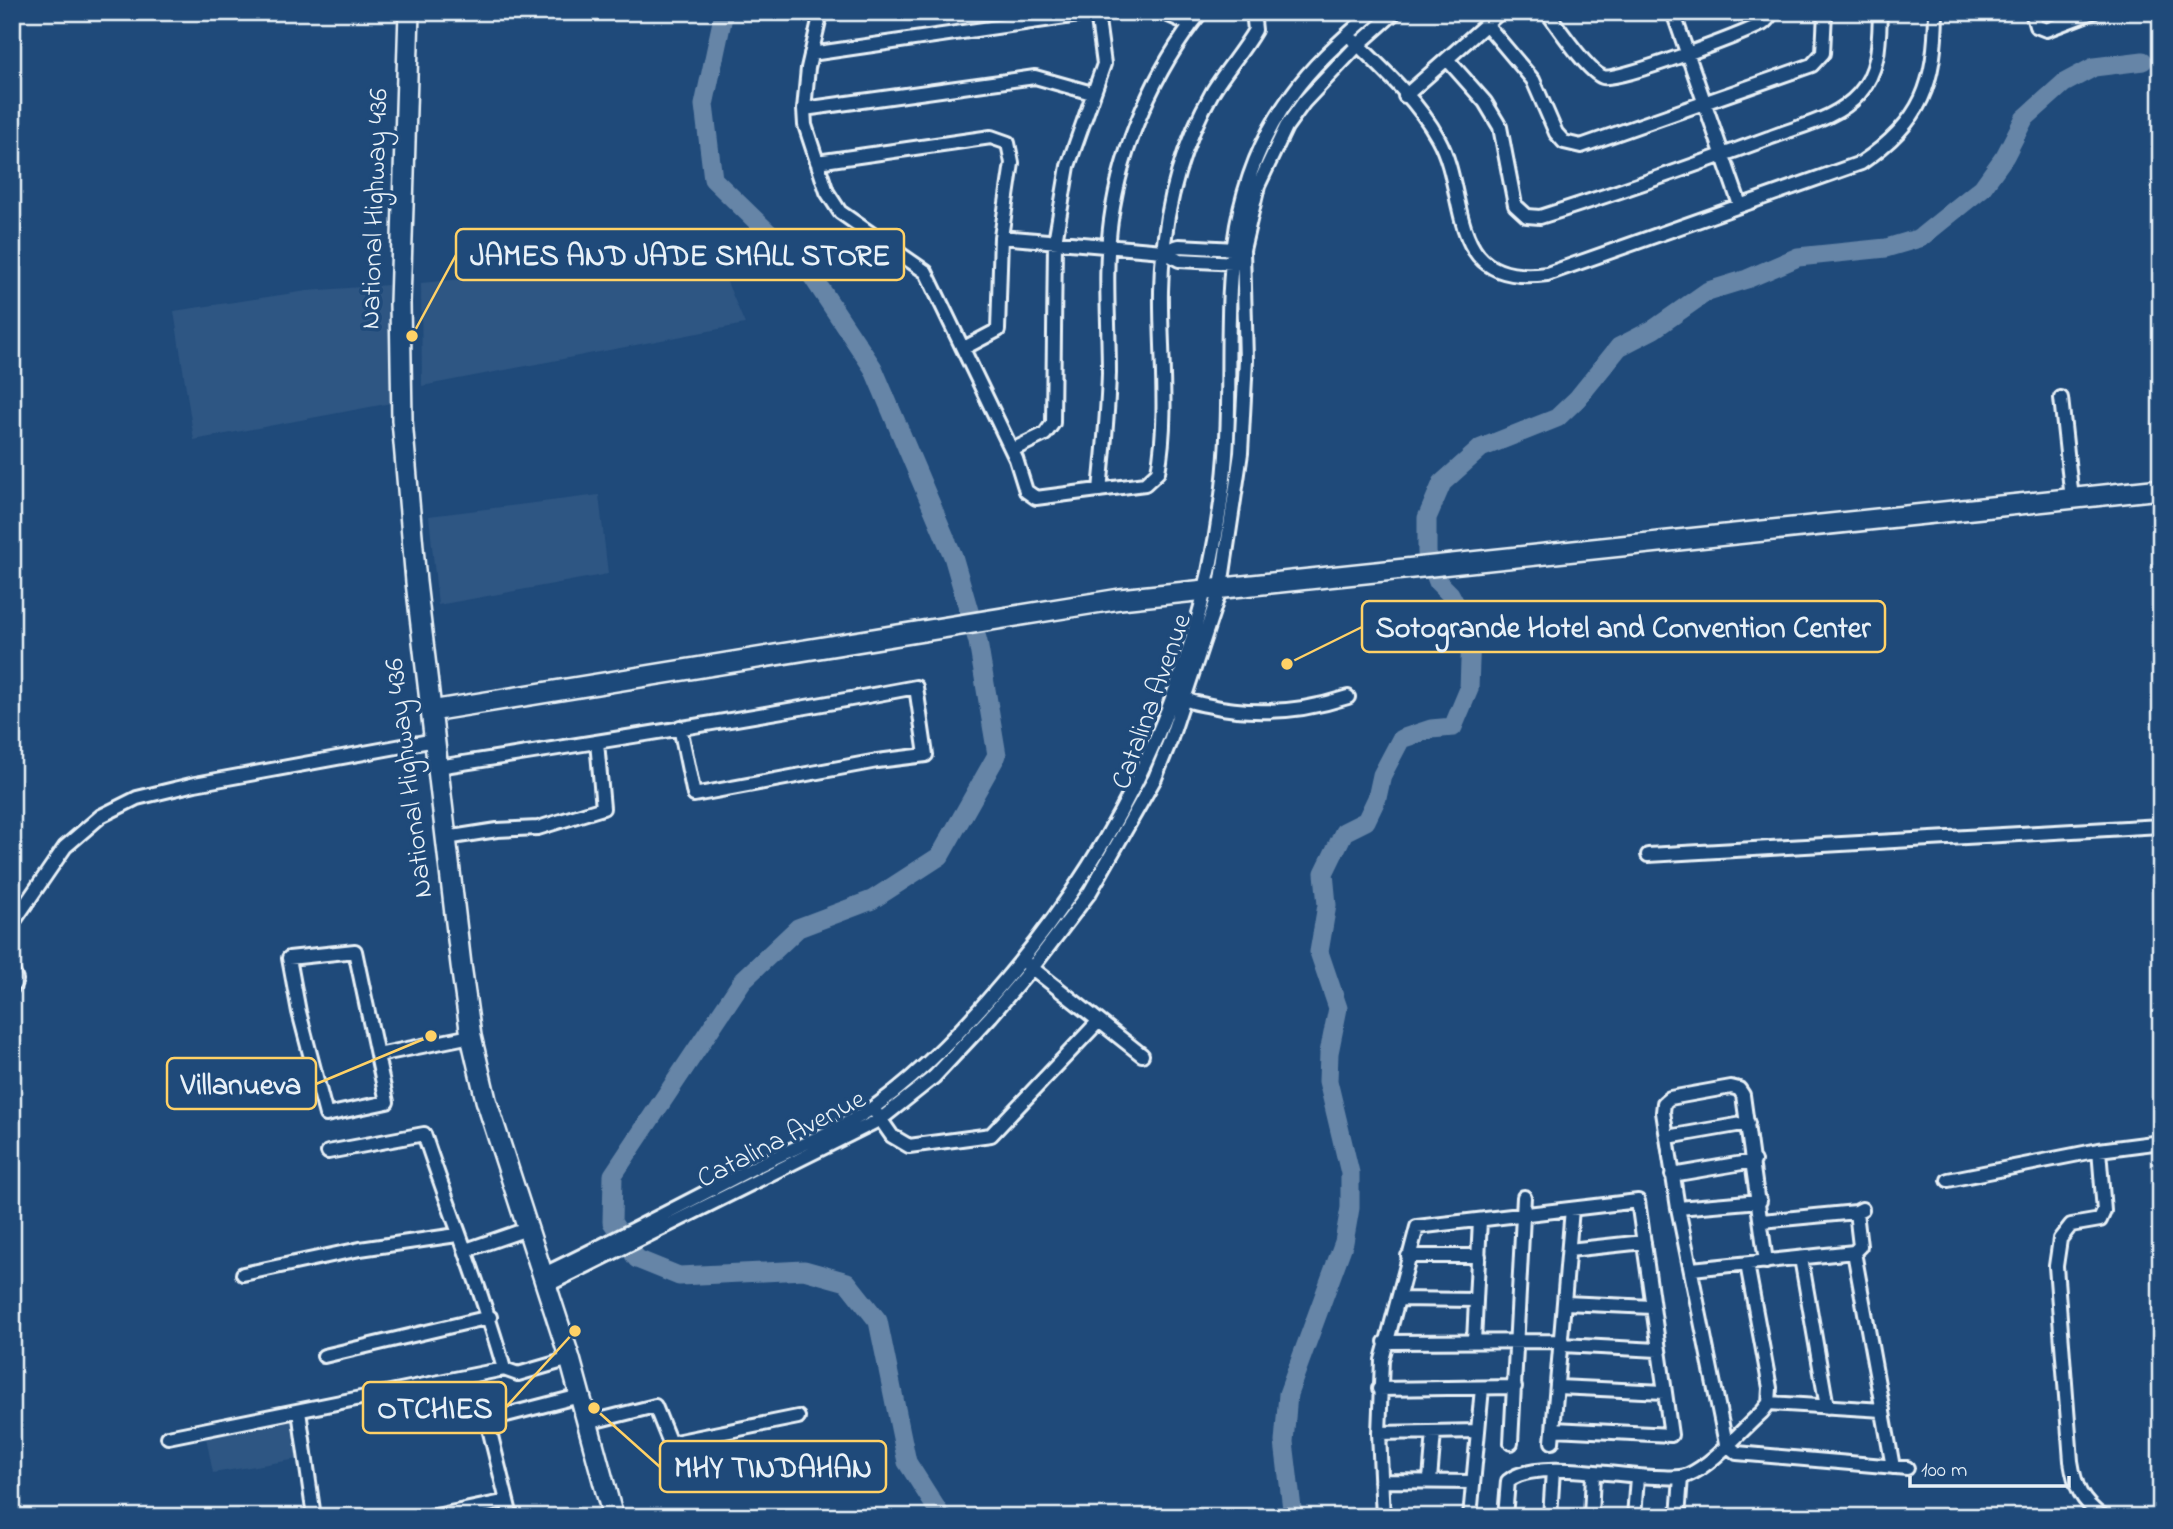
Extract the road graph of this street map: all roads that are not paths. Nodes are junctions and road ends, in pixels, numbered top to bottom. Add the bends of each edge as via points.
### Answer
1 (410, 12) edge
2 (821, 12) edge
3 (1099, 12) edge
4 (1162, 12) edge
5 (1201, 12) edge
6 (1253, 12) edge
7 (1373, 12) edge
8 (1395, 12) edge
9 (1500, 12) edge
10 (1547, 12) edge
11 (1673, 12) edge
12 (1772, 12) edge
13 (1825, 12) edge
14 (1880, 12) edge
15 (1936, 12) edge
16 (2032, 12) edge
17 (2093, 12) edge
18 (1486, 24) junction
19 (1191, 25) junction
20 (1348, 35) junction
21 (1358, 45) junction
22 (1688, 53) junction
23 (811, 54) junction
24 (1447, 59) junction
25 (1092, 93) junction
26 (1405, 96) junction
27 (1705, 103) junction
28 (804, 109) junction
29 (1723, 155) junction
30 (817, 162) junction
31 (1740, 205) junction
32 (1001, 237) junction
33 (1055, 242) junction
34 (1108, 246) junction
35 (1237, 249) junction
36 (1163, 251) junction
37 (1237, 263) junction
38 (964, 348) junction
39 (2061, 398) dead end
40 (1012, 450) junction
41 (2161, 489) edge
42 (1100, 490) junction
43 (2072, 499) junction
44 (1213, 588) junction
45 (1180, 695) junction
46 (1348, 696) dead end
47 (431, 711) junction
48 (680, 727) junction
49 (435, 740) junction
50 (597, 741) junction
51 (438, 767) junction
52 (2161, 827) edge
53 (446, 838) junction
54 (1648, 855) dead end
55 (12, 924) edge
56 (1021, 960) junction
57 (1032, 968) junction
58 (12, 970) edge
59 (12, 988) edge
60 (1098, 1022) junction
61 (471, 1035) junction
62 (378, 1055) junction
63 (1142, 1055) dead end
64 (873, 1108) junction
65 (881, 1119) junction
66 (1748, 1123) junction
67 (1668, 1137) junction
68 (2161, 1142) edge
69 (2099, 1150) junction
70 (328, 1152) dead end
71 (1754, 1161) junction
72 (1672, 1175) junction
73 (1948, 1180) dead end
74 (1524, 1196) dead end
75 (1760, 1201) junction
76 (1678, 1208) junction
77 (1572, 1209) junction
78 (1523, 1214) junction
79 (1480, 1220) junction
80 (1762, 1221) junction
81 (656, 1224) junction
82 (527, 1228) junction
83 (457, 1235) junction
84 (1644, 1242) junction
85 (466, 1250) junction
86 (1569, 1251) junction
87 (1854, 1252) junction
88 (1408, 1256) junction
89 (1479, 1256) junction
90 (1801, 1258) junction
91 (1766, 1262) junction
92 (1747, 1264) junction
93 (1692, 1269) junction
94 (243, 1274) dead end
95 (544, 1281) junction
96 (1398, 1299) junction
97 (1475, 1300) junction
98 (1565, 1303) junction
99 (1651, 1307) junction
100 (490, 1317) junction
101 (1518, 1340) junction
102 (1474, 1341) junction
103 (1385, 1342) junction
104 (1562, 1343) junction
105 (1658, 1350) junction
106 (324, 1356) dead end
107 (570, 1359) junction
108 (504, 1369) junction
109 (1515, 1387) junction
110 (1558, 1387) junction
111 (1482, 1388) junction
112 (1379, 1389) junction
113 (1664, 1392) junction
114 (580, 1396) junction
115 (1769, 1403) junction
116 (1827, 1407) junction
117 (1882, 1410) junction
118 (299, 1411) junction
119 (798, 1417) dead end
120 (587, 1423) junction
121 (1478, 1431) junction
122 (1434, 1432) junction
123 (1379, 1433) junction
124 (168, 1437) dead end
125 (1511, 1443) dead end
126 (1726, 1444) junction
127 (1893, 1467) junction
128 (1907, 1468) dead end
129 (1553, 1470) junction
130 (1593, 1474) junction
131 (1637, 1477) junction
132 (1681, 1477) junction
133 (1430, 1480) junction
134 (1381, 1481) junction
135 (1472, 1482) junction
136 (507, 1501) junction
137 (314, 1517) edge
138 (431, 1517) edge
139 (511, 1517) edge
140 (614, 1517) edge
141 (1383, 1517) edge
142 (1470, 1517) edge
143 (1505, 1517) edge
144 (1550, 1517) edge
145 (1591, 1517) edge
146 (1634, 1517) edge
147 (1678, 1517) edge
148 (2103, 1517) edge

1 - 47 main road, National Highway 436 via 400,303 402,420
2 - 23 street
3 - 23 street
3 - 25 street via 1104,64
4 - 19 street
5 - 19 street
6 - 36 street via 1255,30 1212,93 1186,150
7 - 20 street, Catalina Avenue
8 - 21 street, Catalina Avenue
9 - 18 street
10 - 22 street via 1595,72 1605,78
11 - 22 street
12 - 22 street via 1764,23
13 - 27 street via 1823,53 1812,65
14 - 29 street via 1877,60 1853,100 1834,113
15 - 31 street via 1931,79 1896,136 1861,163
16 - 17 street via 2036,26 2046,30
18 - 24 street
18 - 27 street via 1533,80 1556,133 1572,145 1588,144
19 - 34 street via 1135,130 1117,188
20 - 21 street
20 - 35 street, Catalina Avenue via 1294,91 1258,149 1236,218
21 - 26 street
21 - 35 street, Catalina Avenue via 1317,86 1286,127 1258,186
22 - 27 street
23 - 28 street
24 - 26 street
24 - 29 street via 1485,102 1500,127 1513,201 1527,216 1547,214
25 - 28 street via 1035,77
25 - 33 street via 1068,166
26 - 31 street via 1445,153 1462,230 1469,242 1489,264 1516,275 1547,274
27 - 29 street
28 - 30 street
29 - 31 street
30 - 32 street via 1000,138 1013,155
30 - 38 street via 827,192 841,212 926,272
32 - 33 street
32 - 38 street via 998,330
33 - 34 street
33 - 40 street via 1053,422 1045,434
34 - 36 street
34 - 42 street via 1108,412
35 - 36 street via 1179,246
35 - 37 street, Catalina Avenue
36 - 37 street via 1179,260
36 - 42 street via 1163,409 1158,472 1145,484
37 - 44 street, Catalina Avenue via 1245,360 1241,453
38 - 40 street
39 - 43 street
40 - 42 street via 1031,497
41 - 43 main road
43 - 44 main road
44 - 45 street, Catalina Avenue
44 - 47 main road
45 - 46 street via 1239,710 1274,712
45 - 56 street, Catalina Avenue via 1105,843
45 - 57 street, Catalina Avenue via 1165,754 1137,814 1090,892
47 - 49 main road, National Highway 436
48 - 48 street via 916,687 926,755 694,795
48 - 50 street
49 - 51 main road, National Highway 436
49 - 55 street via 137,798 101,816 65,848
50 - 51 street
50 - 53 street via 603,808 538,828
51 - 53 main road, National Highway 436
52 - 54 street
53 - 61 main road, National Highway 436
56 - 57 street
56 - 64 street, Catalina Avenue via 926,1067
57 - 60 street
57 - 65 street, Catalina Avenue via 934,1077
58 - 59 street via 16,980
60 - 63 street
60 - 65 street via 992,1135 909,1146 892,1136
61 - 62 street
61 - 82 main road, National Highway 436 via 493,1125
62 - 62 street via 355,951 289,958 326,1115 387,1102
64 - 65 street
64 - 81 street, Catalina Avenue
65 - 81 street, Catalina Avenue
66 - 67 street
66 - 67 street via 1739,1089 1711,1090 1664,1103
66 - 71 street
67 - 72 street
68 - 69 street
69 - 73 street
69 - 148 street via 2104,1211 2100,1220 2065,1230 2056,1266 2076,1489
70 - 83 street via 424,1134
71 - 72 street
71 - 75 street
72 - 76 street
74 - 78 street
75 - 76 street
75 - 80 street
76 - 93 street
77 - 78 street
77 - 84 street via 1638,1201
77 - 86 street
78 - 79 street
78 - 101 street
79 - 88 street via 1417,1227
79 - 89 street
80 - 87 street via 1860,1210 1860,1246
80 - 91 street
81 - 95 street, Catalina Avenue
82 - 85 street
82 - 95 main road, National Highway 436
83 - 85 street
83 - 94 street via 349,1251
84 - 86 street
84 - 99 street
85 - 100 street
86 - 98 street
87 - 90 street
87 - 117 street
88 - 89 street
88 - 96 street
89 - 97 street
90 - 91 street
90 - 116 street
91 - 92 street
92 - 93 street
92 - 115 street
93 - 126 street
95 - 107 main road, National Highway 436
96 - 97 street
96 - 103 street
97 - 102 street
98 - 99 street
98 - 104 street
99 - 105 street
100 - 106 street
100 - 108 street
101 - 102 street
101 - 104 street
101 - 109 street
102 - 103 street
103 - 112 street
104 - 105 street
104 - 110 street
105 - 113 street
107 - 108 street via 518,1374
107 - 114 main road, National Highway 436
108 - 118 street
109 - 111 street
109 - 125 street
110 - 113 street
110 - 113 street via 1553,1436 1671,1435
111 - 112 street
111 - 121 street
112 - 123 street
114 - 120 main road, National Highway 436
114 - 136 street via 487,1420
115 - 116 street
115 - 126 street
116 - 117 street
117 - 127 street
118 - 124 street
118 - 137 street
119 - 120 street via 670,1443 655,1406
120 - 140 main road, National Highway 436
121 - 122 street
121 - 135 street
122 - 123 street
122 - 133 street
123 - 134 street
126 - 127 street via 1737,1454
126 - 132 street
127 - 128 street
129 - 130 street
129 - 143 street via 1518,1472 1508,1480
129 - 144 street
130 - 131 street
130 - 145 street
131 - 132 street
131 - 146 street
132 - 147 street
133 - 134 street
133 - 135 street
134 - 141 street
135 - 142 street
136 - 138 street
136 - 139 street

